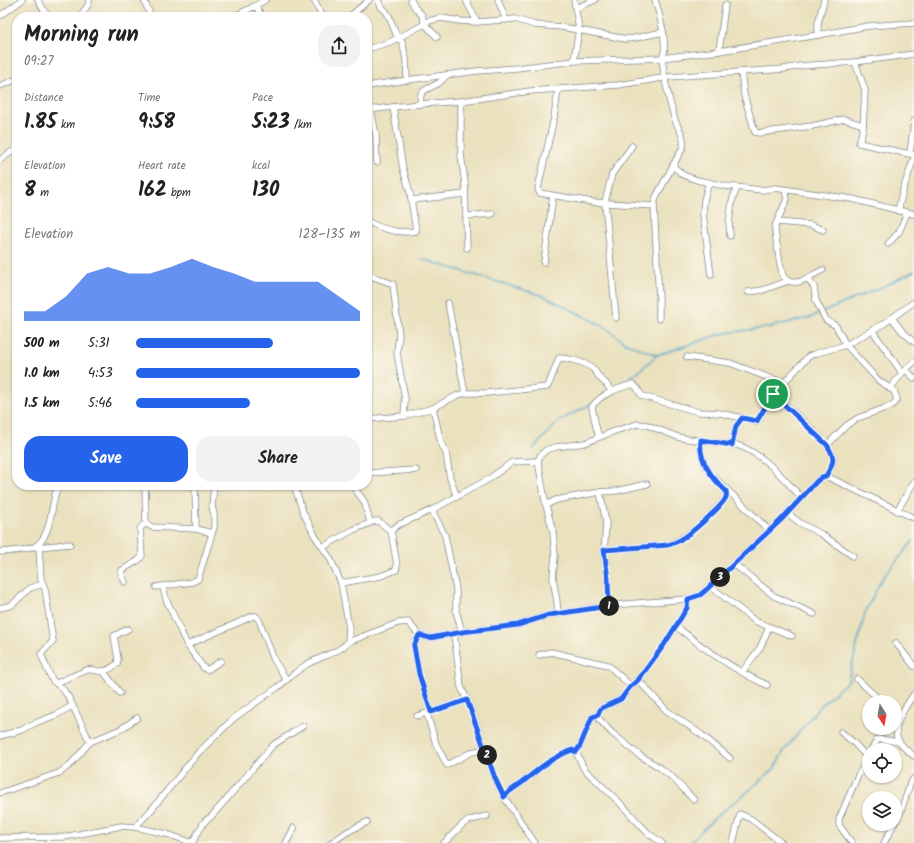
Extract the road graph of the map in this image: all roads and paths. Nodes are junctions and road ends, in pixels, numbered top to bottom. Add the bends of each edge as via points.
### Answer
1 (22, 0) edge
2 (38, 0) edge
3 (89, 0) edge
4 (144, 0) edge
5 (265, 0) edge
6 (314, 0) edge
7 (369, 0) edge
8 (378, 0) edge
9 (411, 0) edge
10 (466, 0) edge
11 (498, 0) edge
12 (574, 0) edge
13 (595, 0) edge
14 (655, 0) edge
15 (824, 0) edge
16 (725, 5) dead end
17 (252, 7) junction
18 (576, 8) junction
19 (45, 12) edge
20 (83, 12) edge
21 (149, 12) edge
22 (242, 12) edge
23 (260, 12) edge
24 (320, 12) edge
25 (355, 12) edge
26 (0, 16) edge
27 (506, 20) junction
28 (477, 22) junction
29 (914, 23) edge
30 (425, 24) junction
31 (579, 30) junction
32 (663, 32) junction
33 (818, 36) junction
34 (437, 37) dead end
35 (398, 39) junction
36 (372, 47) edge
37 (719, 51) junction
38 (914, 55) edge
39 (662, 58) junction
40 (574, 61) junction
41 (855, 62) junction
42 (741, 72) junction
43 (447, 74) junction
44 (664, 78) junction
45 (407, 80) junction
46 (12, 81) edge
47 (372, 85) edge
48 (0, 86) edge
49 (558, 90) junction
50 (461, 101) junction
51 (420, 104) junction
52 (394, 107) junction
53 (372, 110) edge
54 (372, 121) edge
55 (914, 121) edge
56 (863, 125) junction
57 (632, 146) dead end
58 (12, 152) edge
59 (913, 155) edge
60 (0, 160) edge
61 (377, 162) dead end
62 (673, 166) junction
63 (709, 182) junction
64 (737, 187) junction
65 (785, 190) junction
66 (465, 194) junction
67 (553, 196) junction
68 (412, 200) junction
69 (606, 202) junction
70 (654, 206) junction
71 (898, 211) junction
72 (907, 213) junction
73 (492, 214) dead end
74 (914, 214) edge
75 (466, 216) junction
76 (778, 222) junction
77 (372, 224) edge
78 (823, 230) dead end
79 (730, 236) dead end
80 (888, 244) dead end
81 (467, 248) dead end
82 (544, 262) dead end
83 (823, 270) dead end
84 (711, 275) dead end
85 (372, 276) edge
86 (808, 279) junction
87 (788, 281) junction
88 (748, 292) dead end
89 (914, 302) edge
90 (448, 303) dead end
91 (616, 318) dead end
92 (892, 318) junction
93 (659, 319) dead end
94 (872, 330) junction
95 (914, 342) edge
96 (846, 345) junction
97 (687, 357) dead end
98 (914, 362) edge
99 (904, 371) junction
100 (914, 378) edge
101 (783, 383) junction
102 (890, 389) junction
103 (611, 392) junction
104 (465, 393) junction
105 (773, 394) junction
106 (433, 408) junction
107 (404, 416) junction
108 (742, 418) junction
109 (372, 419) edge
110 (599, 437) junction
111 (701, 440) junction
112 (732, 445) junction
113 (827, 445) junction
114 (538, 461) junction
115 (416, 470) dead end
116 (372, 473) edge
117 (826, 476) junction
118 (914, 482) edge
119 (647, 484) dead end
120 (57, 490) edge
121 (144, 490) edge
122 (195, 490) edge
123 (214, 490) edge
124 (295, 490) edge
125 (356, 490) edge
126 (726, 491) junction
127 (600, 492) junction
128 (457, 497) junction
129 (801, 497) junction
130 (546, 505) junction
131 (432, 510) junction
132 (897, 511) junction
133 (787, 513) junction
134 (914, 518) edge
135 (370, 522) junction
136 (146, 524) junction
137 (196, 529) junction
138 (768, 530) junction
139 (391, 531) junction
140 (212, 533) junction
141 (70, 544) dead end
142 (37, 547) junction
143 (323, 547) junction
144 (604, 550) junction
145 (0, 552) edge
146 (853, 556) dead end
147 (734, 564) junction
148 (125, 582) dead end
149 (341, 582) junction
150 (42, 584) junction
151 (710, 586) junction
152 (156, 587) dead end
153 (163, 587) junction
154 (688, 599) junction
155 (609, 606) junction
156 (0, 608) edge
157 (558, 614) junction
158 (814, 614) dead end
159 (676, 626) junction
160 (769, 627) junction
161 (128, 629) dead end
162 (462, 632) junction
163 (454, 633) junction
164 (419, 635) junction
165 (792, 636) dead end
166 (348, 642) junction
167 (896, 643) dead end
168 (187, 645) junction
169 (539, 654) dead end
170 (221, 661) dead end
171 (914, 666) edge
172 (103, 671) junction
173 (742, 672) junction
174 (286, 679) junction
175 (857, 679) dead end
176 (638, 680) junction
177 (56, 683) junction
178 (767, 685) dead end
179 (632, 686) junction
180 (120, 693) dead end
181 (914, 694) edge
182 (874, 695) edge
183 (467, 700) junction
184 (72, 706) junction
185 (429, 713) junction
186 (902, 714) edge
187 (598, 715) junction
188 (417, 716) dead end
189 (137, 718) dead end
190 (303, 726) dead end
191 (841, 732) dead end
192 (896, 735) edge
193 (0, 736) edge
194 (90, 742) junction
195 (899, 742) junction
196 (875, 743) edge
197 (862, 748) edge
198 (485, 749) junction
199 (576, 752) junction
200 (914, 756) edge
201 (730, 758) dead end
202 (862, 769) edge
203 (914, 778) edge
204 (0, 793) edge
205 (504, 797) junction
206 (694, 800) dead end
207 (902, 808) edge
208 (487, 816) dead end
209 (367, 822) dead end
210 (135, 827) junction
211 (294, 828) dead end
212 (890, 831) edge
213 (0, 838) edge
214 (56, 840) edge
215 (194, 843) edge
216 (286, 843) edge
217 (331, 843) edge
218 (444, 843) edge
219 (535, 843) edge
220 (662, 843) edge
221 (733, 843) edge
222 (782, 843) edge
223 (852, 843) edge
224 (884, 843) edge

1 - 26 street
2 - 19 street
3 - 20 street
4 - 21 street
5 - 17 street
6 - 24 street
7 - 25 street
8 - 35 street via 389,16
9 - 30 street
10 - 28 street
11 - 27 street
12 - 18 street
13 - 18 street
14 - 32 street
15 - 33 street via 818,23
16 - 37 street
17 - 22 street
17 - 23 street via 256,7
18 - 31 street
27 - 28 street
27 - 31 street via 515,18 536,24
28 - 30 street via 441,18
29 - 33 street via 868,26
30 - 34 street
30 - 35 street
31 - 32 street via 626,39
31 - 40 street
32 - 39 street via 665,47
33 - 37 street
35 - 36 street
35 - 45 street via 402,41 404,50
37 - 39 street
38 - 41 street
39 - 40 street
39 - 44 street
40 - 43 street
41 - 42 street
41 - 56 street via 865,90
42 - 44 street
42 - 56 street via 744,95 755,132 812,126 844,119
43 - 45 street
43 - 51 street via 421,94
44 - 49 street
44 - 62 street via 674,119 684,137 684,147
45 - 47 street
46 - 48 street
49 - 50 street via 530,91
49 - 67 street via 538,190 540,193
50 - 51 street
50 - 66 street via 461,154
51 - 52 street
52 - 53 street
52 - 68 street via 403,169
54 - 61 street via 376,135
55 - 59 street
56 - 59 street via 859,143
57 - 69 street via 612,174
58 - 60 street
59 - 71 street
62 - 63 street via 688,178
62 - 70 street via 656,197
63 - 64 street
63 - 84 street via 703,214
64 - 65 street
64 - 79 street via 731,206
65 - 71 street via 852,199
65 - 76 street via 787,199
66 - 68 street
66 - 75 street
67 - 69 street
67 - 82 street
68 - 77 street via 416,231 384,230
69 - 70 street
69 - 91 street
70 - 93 street
71 - 72 street
72 - 74 street
72 - 80 street via 899,232
73 - 75 street
75 - 81 street
76 - 78 street via 810,225
76 - 87 street via 775,232 780,264 783,276
83 - 86 street
85 - 107 street via 393,284 399,335 397,353 405,399
86 - 87 street
86 - 96 street via 814,287 815,298 823,314 828,322 836,326
87 - 88 street via 763,290
89 - 92 street
90 - 104 street
92 - 94 street
92 - 95 street
94 - 96 street
94 - 99 street
96 - 101 street via 809,356
96 - 102 street via 878,380
97 - 101 street via 730,363
98 - 99 street
99 - 100 street
99 - 102 street
101 - 105 street
102 - 113 street via 896,395 894,404 858,418
103 - 104 street via 592,368 559,358 547,387
103 - 108 street via 633,384 642,396 699,412
103 - 110 street via 596,401 592,407
104 - 106 street
105 - 108 street via 757,421
105 - 113 street
106 - 107 street
106 - 128 street
107 - 109 street
108 - 112 street via 736,426
110 - 111 street via 628,426 642,424 678,437
110 - 114 street via 585,443 546,450
111 - 112 street
111 - 126 street via 702,460
112 - 129 street via 754,452
113 - 117 street via 833,461
114 - 128 street via 512,462
114 - 130 street
115 - 116 street
117 - 129 street
117 - 132 street
118 - 132 street
119 - 127 street
120 - 142 street via 46,532
121 - 136 street
122 - 137 street
123 - 140 street via 212,506 215,521
124 - 143 street via 302,512
125 - 135 street via 364,501
126 - 138 street
126 - 144 street via 723,502 678,542
127 - 130 street via 556,500
127 - 144 street via 606,522
128 - 131 street
129 - 133 street
130 - 157 street via 553,532 553,578
131 - 139 street via 398,525
131 - 162 street via 445,536 456,589 456,611
132 - 134 street
133 - 138 street
133 - 146 street
135 - 139 street via 378,521
135 - 143 street
136 - 137 street via 152,527
136 - 148 street via 140,529 142,556 121,572
137 - 140 street
138 - 147 street
139 - 149 street via 396,570 381,576
140 - 153 street via 198,579
141 - 142 street
142 - 145 street
142 - 150 street
143 - 149 street
144 - 155 street
147 - 151 street
147 - 158 street via 774,596
149 - 166 street via 349,628
150 - 156 street via 30,588 12,605
150 - 177 street via 46,589 53,641 41,654
151 - 154 street via 700,595
151 - 160 street via 756,621
152 - 153 street
153 - 168 street
154 - 155 street
154 - 159 street via 687,608
155 - 157 street
157 - 162 street via 518,625
159 - 173 street via 696,643
159 - 176 street
160 - 165 street
160 - 173 street via 760,648
161 - 172 street via 114,636 118,662
162 - 163 street
163 - 164 street via 430,638
163 - 183 street via 459,680
164 - 166 street via 408,622 398,623
164 - 185 street via 414,646
166 - 174 street via 343,647 307,664
167 - 171 street
168 - 170 street via 207,670
168 - 174 street via 256,616 276,664
169 - 179 street via 551,652 608,665
172 - 177 street via 87,670
172 - 180 street
173 - 178 street
174 - 210 street via 234,718 211,739
175 - 182 street
176 - 179 street
176 - 201 street via 666,710 702,734
177 - 184 street via 62,688
179 - 187 street via 621,699 602,708
181 - 186 street
183 - 185 street
183 - 198 street
184 - 193 street via 22,730
184 - 194 street
185 - 188 street
185 - 198 street via 436,744 448,765 472,752
187 - 199 street via 592,717
187 - 206 street via 612,733 639,756 673,778
189 - 194 street via 121,729
190 - 215 street via 273,745 205,821
191 - 197 street
192 - 195 street
194 - 204 street via 70,765 59,773
195 - 196 street via 878,739
195 - 200 street
198 - 205 street
199 - 205 street via 572,750 552,758
199 - 220 street via 584,769 648,833
202 - 223 street via 839,819 839,825
203 - 207 street
205 - 219 street
208 - 218 street via 463,824
209 - 217 street
210 - 214 street via 121,826
210 - 215 street
211 - 216 street
212 - 224 street
213 - 214 street
221 - 222 street via 740,814 751,819

